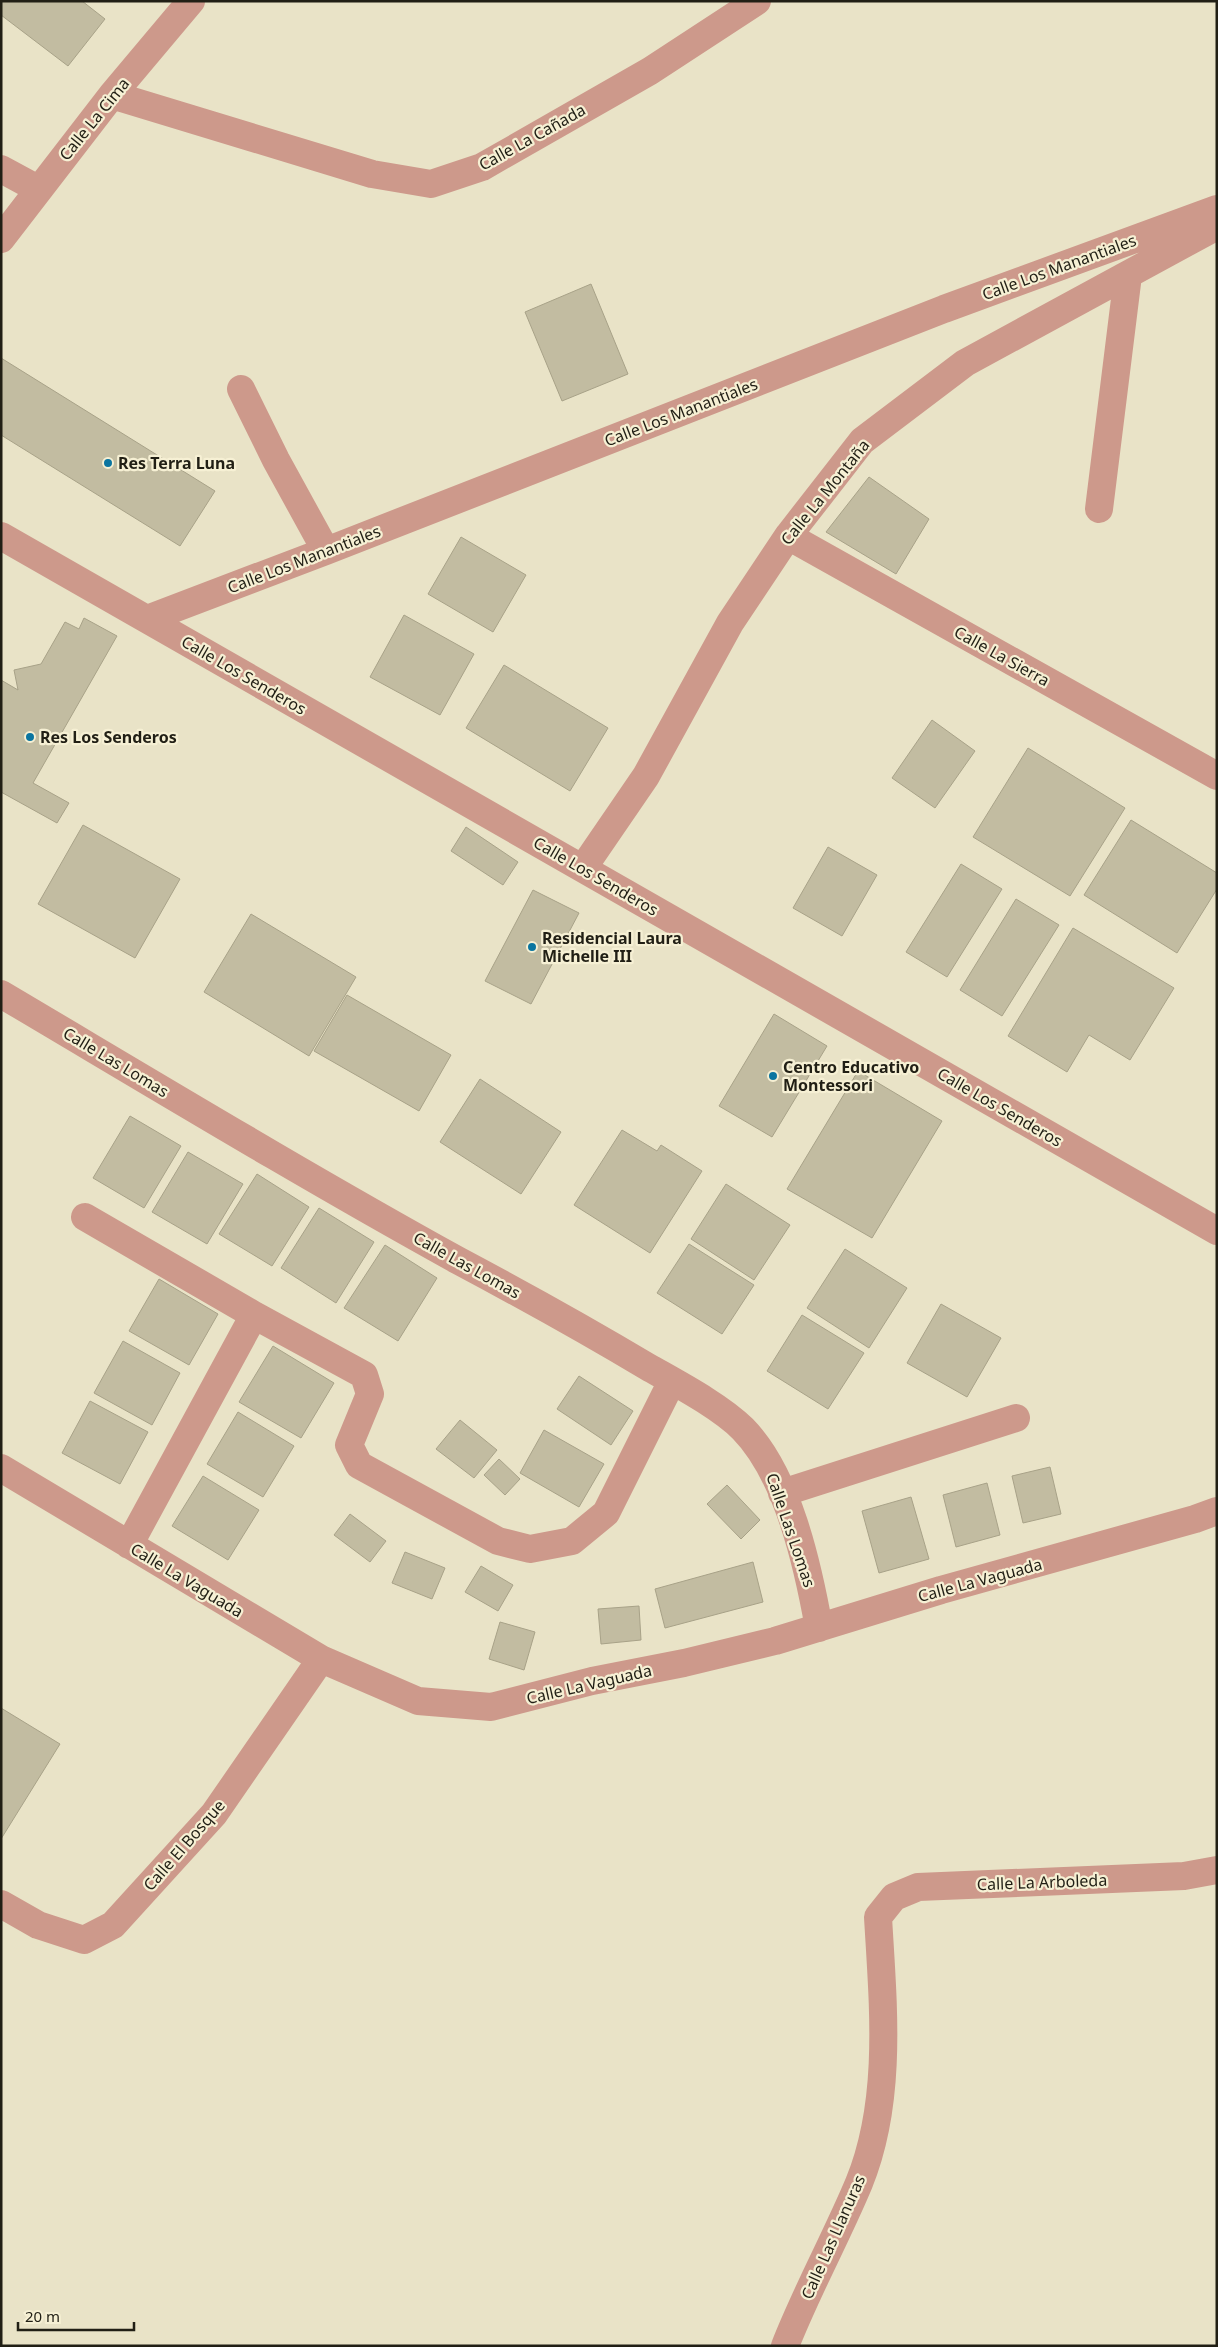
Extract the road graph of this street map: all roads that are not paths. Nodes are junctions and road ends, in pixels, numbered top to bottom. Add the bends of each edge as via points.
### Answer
1 (191, 1) edge
2 (758, 1) edge
3 (112, 95) junction
4 (1, 170) edge
5 (38, 189) junction
6 (1217, 209) edge
7 (1217, 226) edge
8 (1, 239) edge
9 (1128, 275) junction
10 (241, 389) dead end
11 (1099, 509) dead end
12 (1, 536) edge
13 (788, 536) junction
14 (326, 552) junction
15 (147, 619) junction
16 (1217, 776) edge
17 (583, 868) junction
18 (1, 994) edge
19 (85, 1217) dead end
20 (1217, 1231) edge
21 (254, 1315) junction
22 (672, 1381) junction
23 (1016, 1418) dead end
24 (1, 1468) edge
25 (782, 1493) junction
26 (1217, 1510) edge
27 (129, 1545) junction
28 (819, 1628) junction
29 (321, 1660) junction
30 (1217, 1870) edge
31 (1, 1904) edge
32 (878, 1917) joint
33 (785, 2346) edge

1 - 3 street, Calle La Cima
2 - 3 street, Calle La Cañada via 650,71 482,167 431,184 372,174
3 - 5 street, Calle La Cima
4 - 5 street
5 - 8 street, Calle La Cima
6 - 14 street, Calle Los Manantiales via 944,309
7 - 9 street, Calle La Montaña
9 - 11 street
9 - 13 street, Calle La Montaña via 965,363 862,442
10 - 14 street
12 - 15 street, Calle Los Senderos
13 - 16 street, Calle La Sierra
13 - 17 street, Calle La Montaña via 730,624 646,776
14 - 15 street, Calle Los Manantiales
15 - 17 street, Calle Los Senderos
17 - 20 street, Calle Los Senderos
18 - 22 street, Calle Las Lomas via 383,1219
19 - 21 street
21 - 22 street via 364,1376 370,1394 349,1445 359,1465 498,1541 530,1548 572,1541 606,1513
21 - 27 street
22 - 25 street, Calle Las Lomas via 741,1428 763,1453
23 - 25 street
24 - 27 street, Calle La Vaguada
25 - 28 street, Calle Las Lomas via 808,1571
26 - 28 street, Calle La Vaguada via 1195,1520 941,1590
27 - 29 street, Calle La Vaguada
28 - 29 street, Calle La Vaguada via 693,1661 491,1707 418,1701
29 - 31 street, Calle El Bosque via 214,1814 113,1925 84,1940 38,1925
30 - 32 street, Calle La Arboleda via 1184,1876 918,1887 894,1897
32 - 33 street, Calle Las Llanuras via 883,1994 883,2073 874,2131 860,2182

